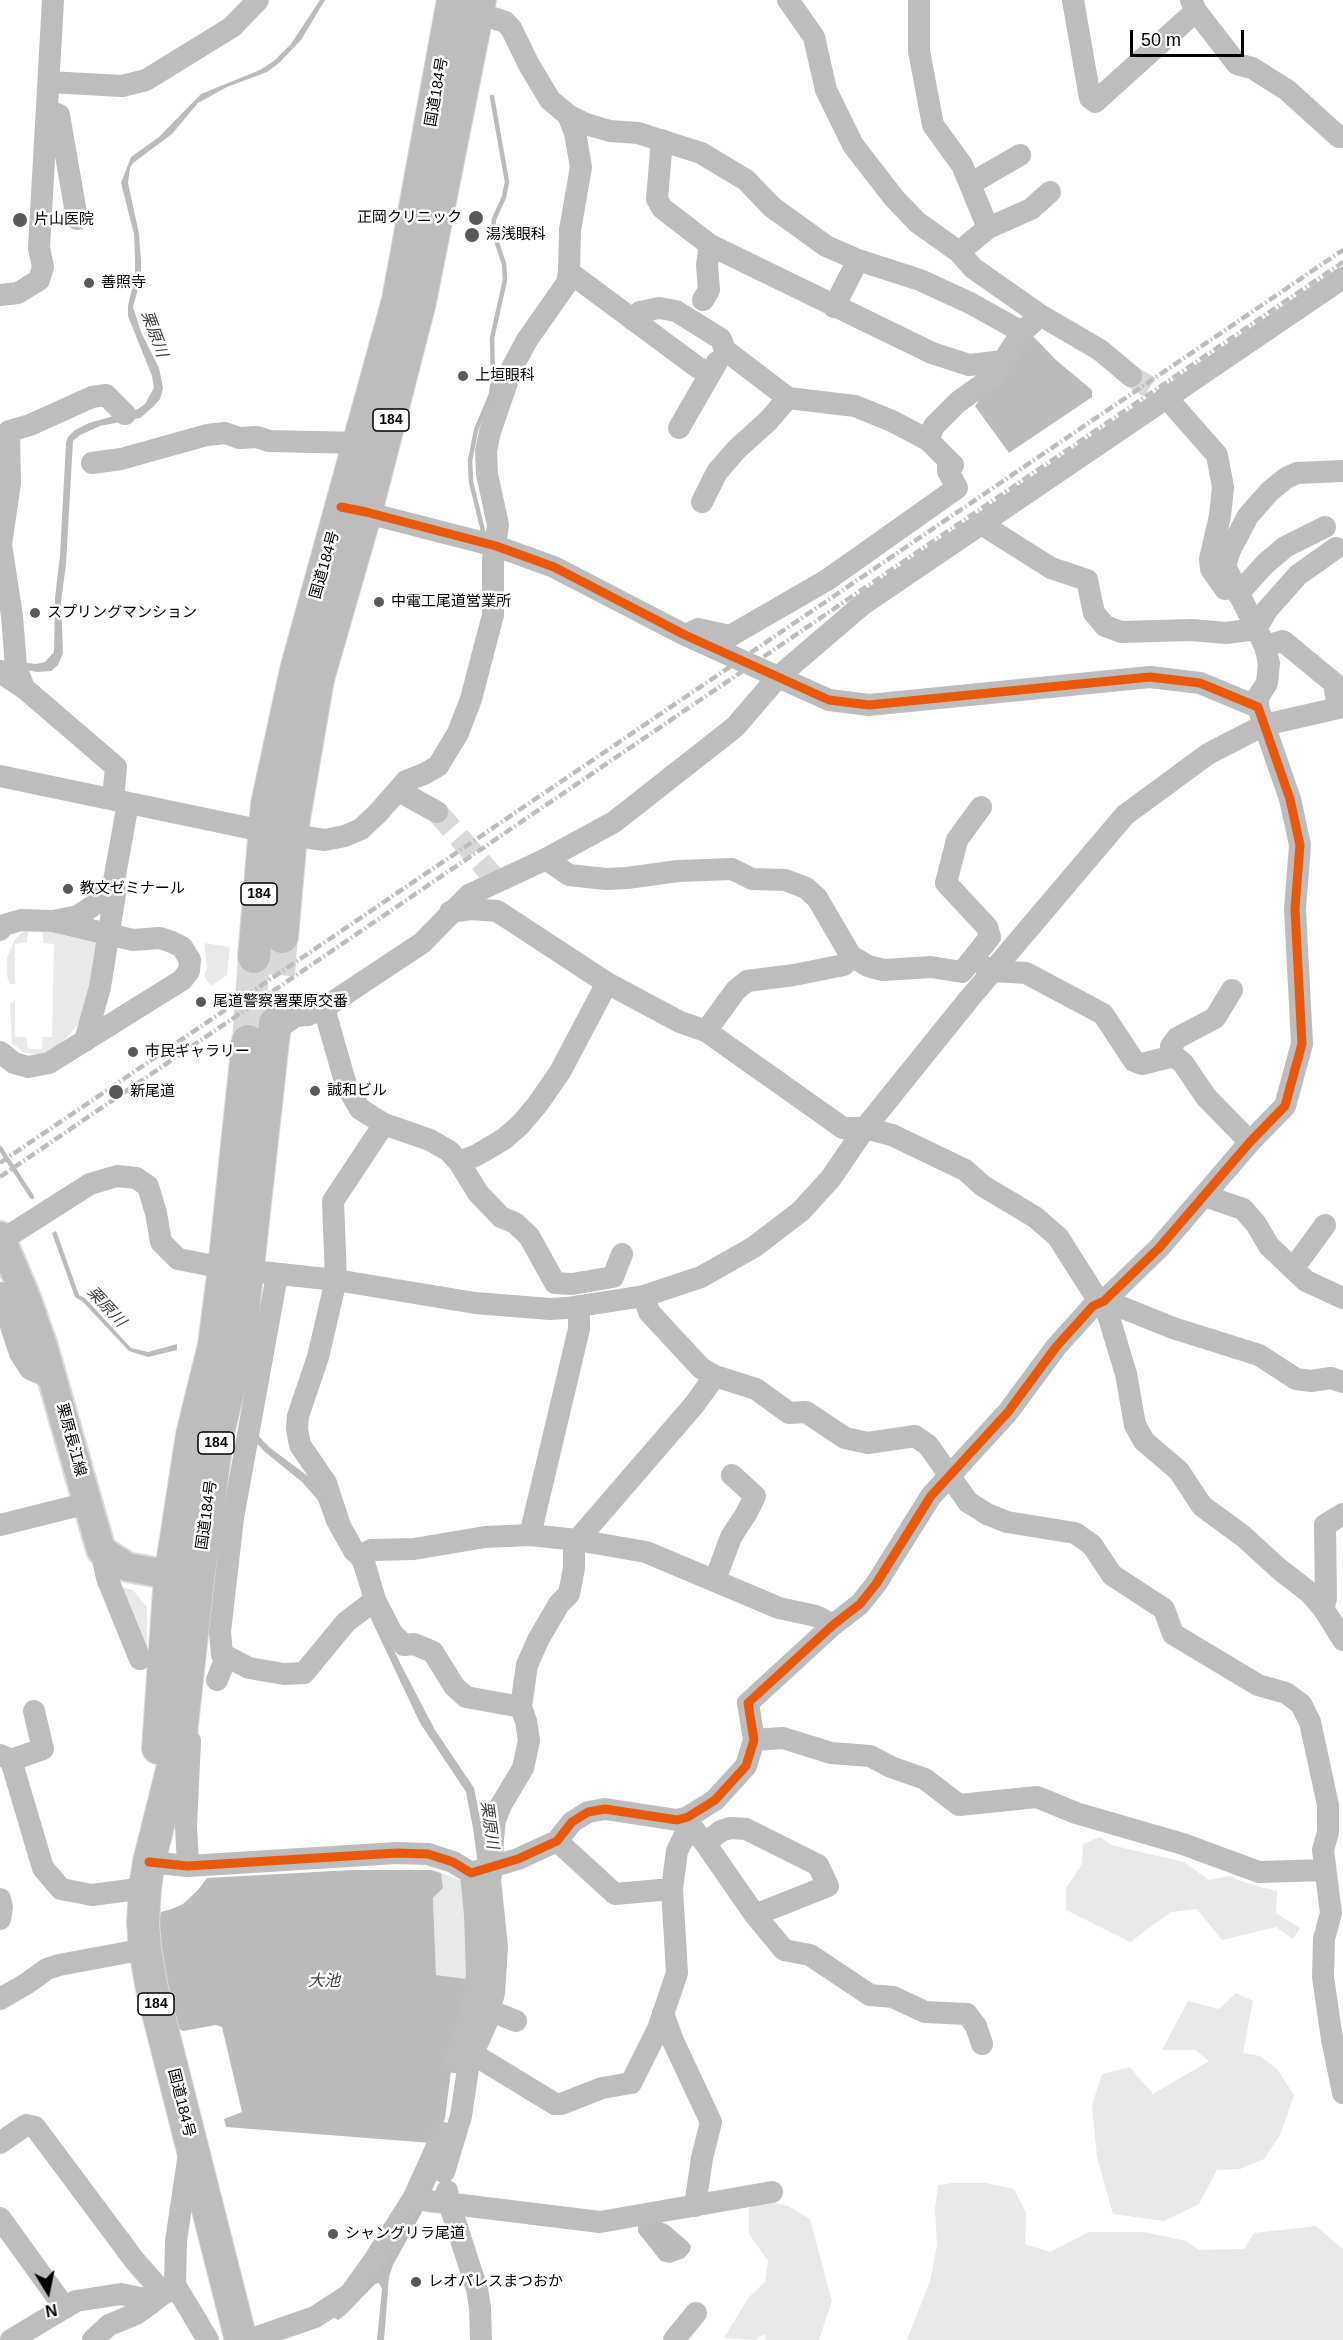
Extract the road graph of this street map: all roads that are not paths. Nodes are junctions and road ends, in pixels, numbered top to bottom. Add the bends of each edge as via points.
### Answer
1 (53, 0) edge
2 (258, 0) edge
3 (788, 0) edge
4 (919, 0) edge
5 (1073, 0) edge
6 (461, 3) edge
7 (1194, 5) edge
8 (49, 82) junction
9 (47, 110) junction
10 (568, 115) junction
11 (1343, 138) edge
12 (662, 140) junction
13 (1020, 154) dead end
14 (970, 184) junction
15 (1050, 192) dead end
16 (77, 219) dead end
17 (988, 228) junction
18 (710, 245) junction
19 (959, 252) junction
20 (858, 260) junction
21 (569, 272) junction
22 (1343, 278) edge
23 (0, 295) edge
24 (703, 300) dead end
25 (834, 307) junction
26 (1040, 315) junction
27 (633, 320) junction
28 (1022, 332) junction
29 (725, 350) junction
30 (1004, 361) junction
31 (709, 373) junction
32 (1131, 375) tunnel mouth
33 (1166, 397) junction
34 (788, 398) junction
35 (125, 414) dead end
36 (679, 428) dead end
37 (928, 440) junction
38 (359, 443) junction
39 (92, 463) dead end
40 (1343, 471) edge
41 (5, 483) edge
42 (702, 502) dead end
43 (354, 510) junction
44 (983, 525) junction
45 (1325, 527) dead end
46 (496, 546) junction
47 (1336, 548) dead end
48 (1240, 597) junction
49 (685, 635) junction
50 (1261, 638) junction
51 (14, 671) edge
52 (778, 677) junction
53 (1340, 707) edge
54 (1261, 716) junction
55 (0, 776) edge
56 (399, 791) junction
57 (121, 801) junction
58 (981, 807) dead end
59 (437, 812) tunnel mouth
60 (277, 834) junction
61 (546, 859) junction
62 (114, 881) junction
63 (450, 912) junction
64 (53, 921) junction
65 (0, 930) edge
66 (109, 934) junction
67 (282, 938) tunnel mouth
68 (851, 956) junction
69 (254, 957) tunnel mouth
70 (972, 960) junction
71 (994, 971) junction
72 (607, 983) junction
73 (1232, 990) dead end
74 (324, 1008) junction
75 (706, 1031) junction
76 (266, 1032) joint
77 (85, 1041) junction
78 (0, 1052) edge
79 (1174, 1056) junction
80 (384, 1124) junction
81 (866, 1128) junction
82 (1250, 1142) junction
83 (459, 1162) junction
84 (1205, 1196) junction
85 (1325, 1225) dead end
86 (4, 1252) edge
87 (622, 1254) dead end
88 (1293, 1269) junction
89 (250, 1272) junction
90 (336, 1280) junction
91 (555, 1283) junction
92 (0, 1293) edge
93 (644, 1296) junction
94 (1343, 1298) edge
95 (1104, 1301) junction
96 (579, 1306) junction
97 (550, 1309) junction
98 (716, 1376) junction
99 (54, 1379) junction
100 (1343, 1382) edge
101 (732, 1475) dead end
102 (948, 1477) junction
103 (88, 1503) junction
104 (1343, 1514) edge
105 (0, 1525) edge
106 (530, 1535) junction
107 (577, 1540) junction
108 (101, 1550) junction
109 (362, 1555) junction
110 (184, 1578) junction
111 (715, 1580) junction
112 (371, 1603) junction
113 (1323, 1608) junction
114 (833, 1625) junction
115 (1343, 1640) edge
116 (226, 1658) junction
117 (140, 1659) dead end
118 (217, 1680) dead end
119 (521, 1707) junction
120 (34, 1711) dead end
121 (181, 1734) junction
122 (754, 1740) junction
123 (5, 1757) edge
124 (689, 1821) junction
125 (1343, 1838) edge
126 (556, 1841) junction
127 (705, 1843) junction
128 (1324, 1860) junction
129 (188, 1866) junction
130 (482, 1870) junction
131 (147, 1875) junction
132 (672, 1889) junction
133 (0, 1899) edge
134 (755, 1915) junction
135 (0, 1919) edge
136 (145, 1949) junction
137 (0, 1999) edge
138 (491, 2011) junction
139 (663, 2013) junction
140 (516, 2020) dead end
141 (982, 2044) dead end
142 (473, 2054) junction
143 (1343, 2093) edge
144 (0, 2143) edge
145 (191, 2144) junction
146 (437, 2168) junction
147 (772, 2192) dead end
148 (427, 2200) junction
149 (695, 2206) junction
150 (0, 2218) edge
151 (164, 2293) junction
152 (65, 2308) junction
153 (696, 2313) dead end
154 (11, 2340) edge
155 (93, 2340) edge
156 (208, 2340) edge
157 (241, 2340) edge
158 (249, 2340) edge
159 (481, 2340) edge
160 (674, 2340) edge

1 - 8 street
2 - 8 street via 232,27 146,80 122,86
3 - 19 street via 813,37 826,90 853,145 917,222
4 - 14 street via 919,51 933,125 962,165
5 - 7 street via 1090,98 1095,102
6 - 10 street via 511,28 550,100
6 - 38 highway, 国道184号 / 184 via 398,300
6 - 43 highway, 国道184号 / 184 via 420,302
7 - 11 street via 1237,64 1252,68 1287,90
8 - 9 street
9 - 16 street via 59,114
9 - 23 street via 39,248 43,267 39,280 18,293
10 - 12 street via 610,131
10 - 21 street via 581,167 570,230
12 - 18 street via 657,199 662,208
12 - 20 street via 701,153 737,174 772,207 826,246
13 - 14 street
14 - 17 street
15 - 17 street via 1031,209
17 - 19 street
18 - 24 street via 710,290
18 - 25 street
19 - 26 street via 973,268
20 - 25 street
20 - 28 street via 920,280
21 - 27 street
21 - 46 street via 567,283 512,368 490,432 487,474 498,525
22 - 33 street
25 - 30 street via 932,353 969,365
26 - 28 street
26 - 32 street via 1100,350
27 - 29 street via 640,312 676,310 721,339
27 - 31 street
28 - 30 street
29 - 31 street
29 - 34 street
30 - 37 street via 993,376 934,426
31 - 36 street
33 - 44 street
33 - 48 street via 1217,455 1223,487 1211,569 1235,603
34 - 37 street via 855,406
34 - 42 street via 717,472
35 - 41 street via 106,395 92,397 9,431
37 - 49 street via 950,462 948,471 957,488 827,580 730,636 698,629
38 - 39 street via 269,441 225,433
38 - 43 highway, 国道184号 / 184
40 - 48 street via 1296,473 1270,491 1248,516 1225,566
41 - 51 street via 1,545 12,616
43 - 46 street
43 - 60 highway, 国道184号 / 184 via 318,679
44 - 50 street via 1051,568 1088,580 1094,613 1105,626 1121,632 1192,630
44 - 52 street via 862,605
45 - 48 street via 1285,547 1265,564
46 - 49 street via 554,567
46 - 56 street via 493,615 458,733 438,766 406,781
47 - 50 street via 1298,575 1267,610
48 - 50 street
49 - 52 street
50 - 53 street via 1283,641 1334,683
50 - 54 street via 1269,663 1267,683 1258,698
51 - 57 street via 116,767
52 - 54 street via 829,700 869,705 1150,677 1200,682
52 - 61 street via 735,727 614,822
53 - 54 street
54 - 71 street via 1125,815
54 - 82 street via 1290,799 1300,844 1295,909 1302,1044 1285,1106
55 - 57 street
56 - 59 street
56 - 60 street via 361,829 345,836 325,840
57 - 60 street
57 - 62 street
58 - 70 street via 957,840 946,884 987,927 990,937
60 - 67 highway, 国道184号 / 184
60 - 69 highway, 国道184号 / 184
61 - 63 street via 494,878
61 - 68 street via 569,875 596,878 732,869 752,879 785,880 806,888 817,898
62 - 64 street via 97,903 78,916
62 - 66 street
63 - 72 street via 497,911
63 - 74 street via 422,943
64 - 65 street via 21,920
64 - 66 street
66 - 77 street
66 - 77 street via 172,942 182,947 190,960 189,971 182,980
68 - 70 street via 884,970 931,967 962,972
68 - 75 street via 844,965 747,981
70 - 71 street
71 - 79 street via 1026,973 1102,1014 1134,1061 1142,1064
71 - 81 street
72 - 75 street via 680,1022
72 - 83 street via 560,1072 537,1105 504,1139
73 - 79 street via 1215,1018 1177,1038 1171,1046
74 - 76 street via 296,1016
74 - 80 street via 346,1085 360,1109
75 - 81 street via 843,1128
76 - 89 highway, 国道184号 / 184
77 - 78 street via 49,1063 28,1067 14,1063
79 - 82 street via 1206,1097
80 - 83 street via 430,1140
80 - 90 street via 333,1201
81 - 93 street via 831,1178 801,1211 754,1247 700,1277
81 - 95 street via 892,1135 965,1170 982,1186 1035,1217 1058,1237 1096,1297
82 - 84 street
83 - 91 street via 478,1193 501,1217 529,1236
84 - 88 street via 1243,1209 1269,1246
84 - 95 street
85 - 88 street
86 - 89 street via 90,1184 117,1176 136,1178 148,1186 161,1242 178,1259
86 - 99 main road, 栗原長江線
87 - 91 street via 613,1277
88 - 94 street via 1306,1281
89 - 90 street
89 - 110 highway, 国道184号 / 184 via 214,1345 192,1435
89 - 116 street via 233,1518 220,1632
90 - 97 street via 475,1303
90 - 109 street via 297,1429 300,1445 326,1483 340,1526 354,1551
91 - 97 street
92 - 99 street via 20,1353 30,1369
93 - 96 street
93 - 98 street via 649,1312 701,1368
95 - 100 street via 1259,1355 1296,1379 1331,1378
95 - 102 street via 1093,1306 1056,1347 1008,1412
95 - 113 street via 1126,1374 1135,1425 1143,1441 1179,1471 1202,1506 1243,1536
96 - 97 street
96 - 106 street via 579,1329
98 - 102 street via 756,1389 789,1413 806,1412 845,1438 868,1443 915,1436 928,1445
98 - 107 street
99 - 103 main road, 栗原長江線
101 - 111 street via 755,1496 731,1537
102 - 114 street via 920,1512 876,1584 860,1604
102 - 128 street via 968,1502 987,1514 1007,1522 1075,1533 1092,1545 1112,1575 1164,1609 1173,1634 1258,1685 1286,1693 1301,1704 1310,1722 1328,1805
103 - 105 street
103 - 108 main road, 栗原長江線
104 - 113 street via 1325,1525
106 - 107 street
106 - 109 street via 484,1537 414,1550 371,1550
107 - 111 street via 646,1552
107 - 119 street via 569,1594 559,1604 527,1665
108 - 110 main road via 127,1567
108 - 117 street via 107,1578
109 - 112 street
110 - 121 highway, 国道184号 / 184
110 - 131 highway, 国道184号 / 184 via 161,1725
111 - 114 street via 779,1608 816,1616
112 - 116 street via 346,1622 304,1673 249,1668
112 - 119 street via 404,1645 414,1644 433,1652 453,1686 466,1697
113 - 115 street
114 - 122 street via 748,1703
116 - 118 street
119 - 130 street via 529,1741 523,1768 501,1805
120 - 123 street via 43,1749
121 - 129 street via 190,1741
121 - 131 highway, 国道184号 / 184
122 - 124 street via 746,1767
122 - 128 street via 783,1738 831,1753 870,1756 926,1779 959,1805 1037,1797 1259,1872
123 - 131 street via 43,1869 61,1889 92,1895
124 - 126 street via 605,1809 588,1812 572,1822
124 - 127 street
124 - 132 street via 678,1851
125 - 128 street via 1334,1839
126 - 130 street
126 - 132 street via 615,1894
127 - 134 street
127 - 134 street via 721,1830 746,1829 818,1865 828,1886
128 - 143 street via 1331,1913 1324,1939 1323,1977
129 - 130 street via 397,1853 428,1854
129 - 131 street
130 - 138 street via 490,1880 497,1947
130 - 146 street via 472,2013 454,2065
131 - 136 highway, 国道184号 / 184
132 - 139 street via 677,1973
133 - 135 street
134 - 141 street via 784,1950 810,1955 870,1995 893,1997 925,2012 966,2014 976,2026
136 - 137 street via 53,1967
136 - 145 highway, 国道184号 / 184
138 - 140 street
138 - 142 street
139 - 142 street via 631,2083 596,2090 561,2104
139 - 149 street via 711,2122
142 - 146 street via 461,2116
144 - 151 street via 26,2125 35,2127 135,2261
145 - 151 street
145 - 157 highway, 国道184号 / 184
146 - 148 street
146 - 148 street
147 - 149 street
148 - 149 street via 600,2222
148 - 158 street via 350,2294 315,2317
148 - 159 street via 477,2289
150 - 152 street
151 - 152 street via 121,2294 76,2301
151 - 155 street via 136,2314 109,2325
151 - 156 street
152 - 154 street
153 - 160 street

